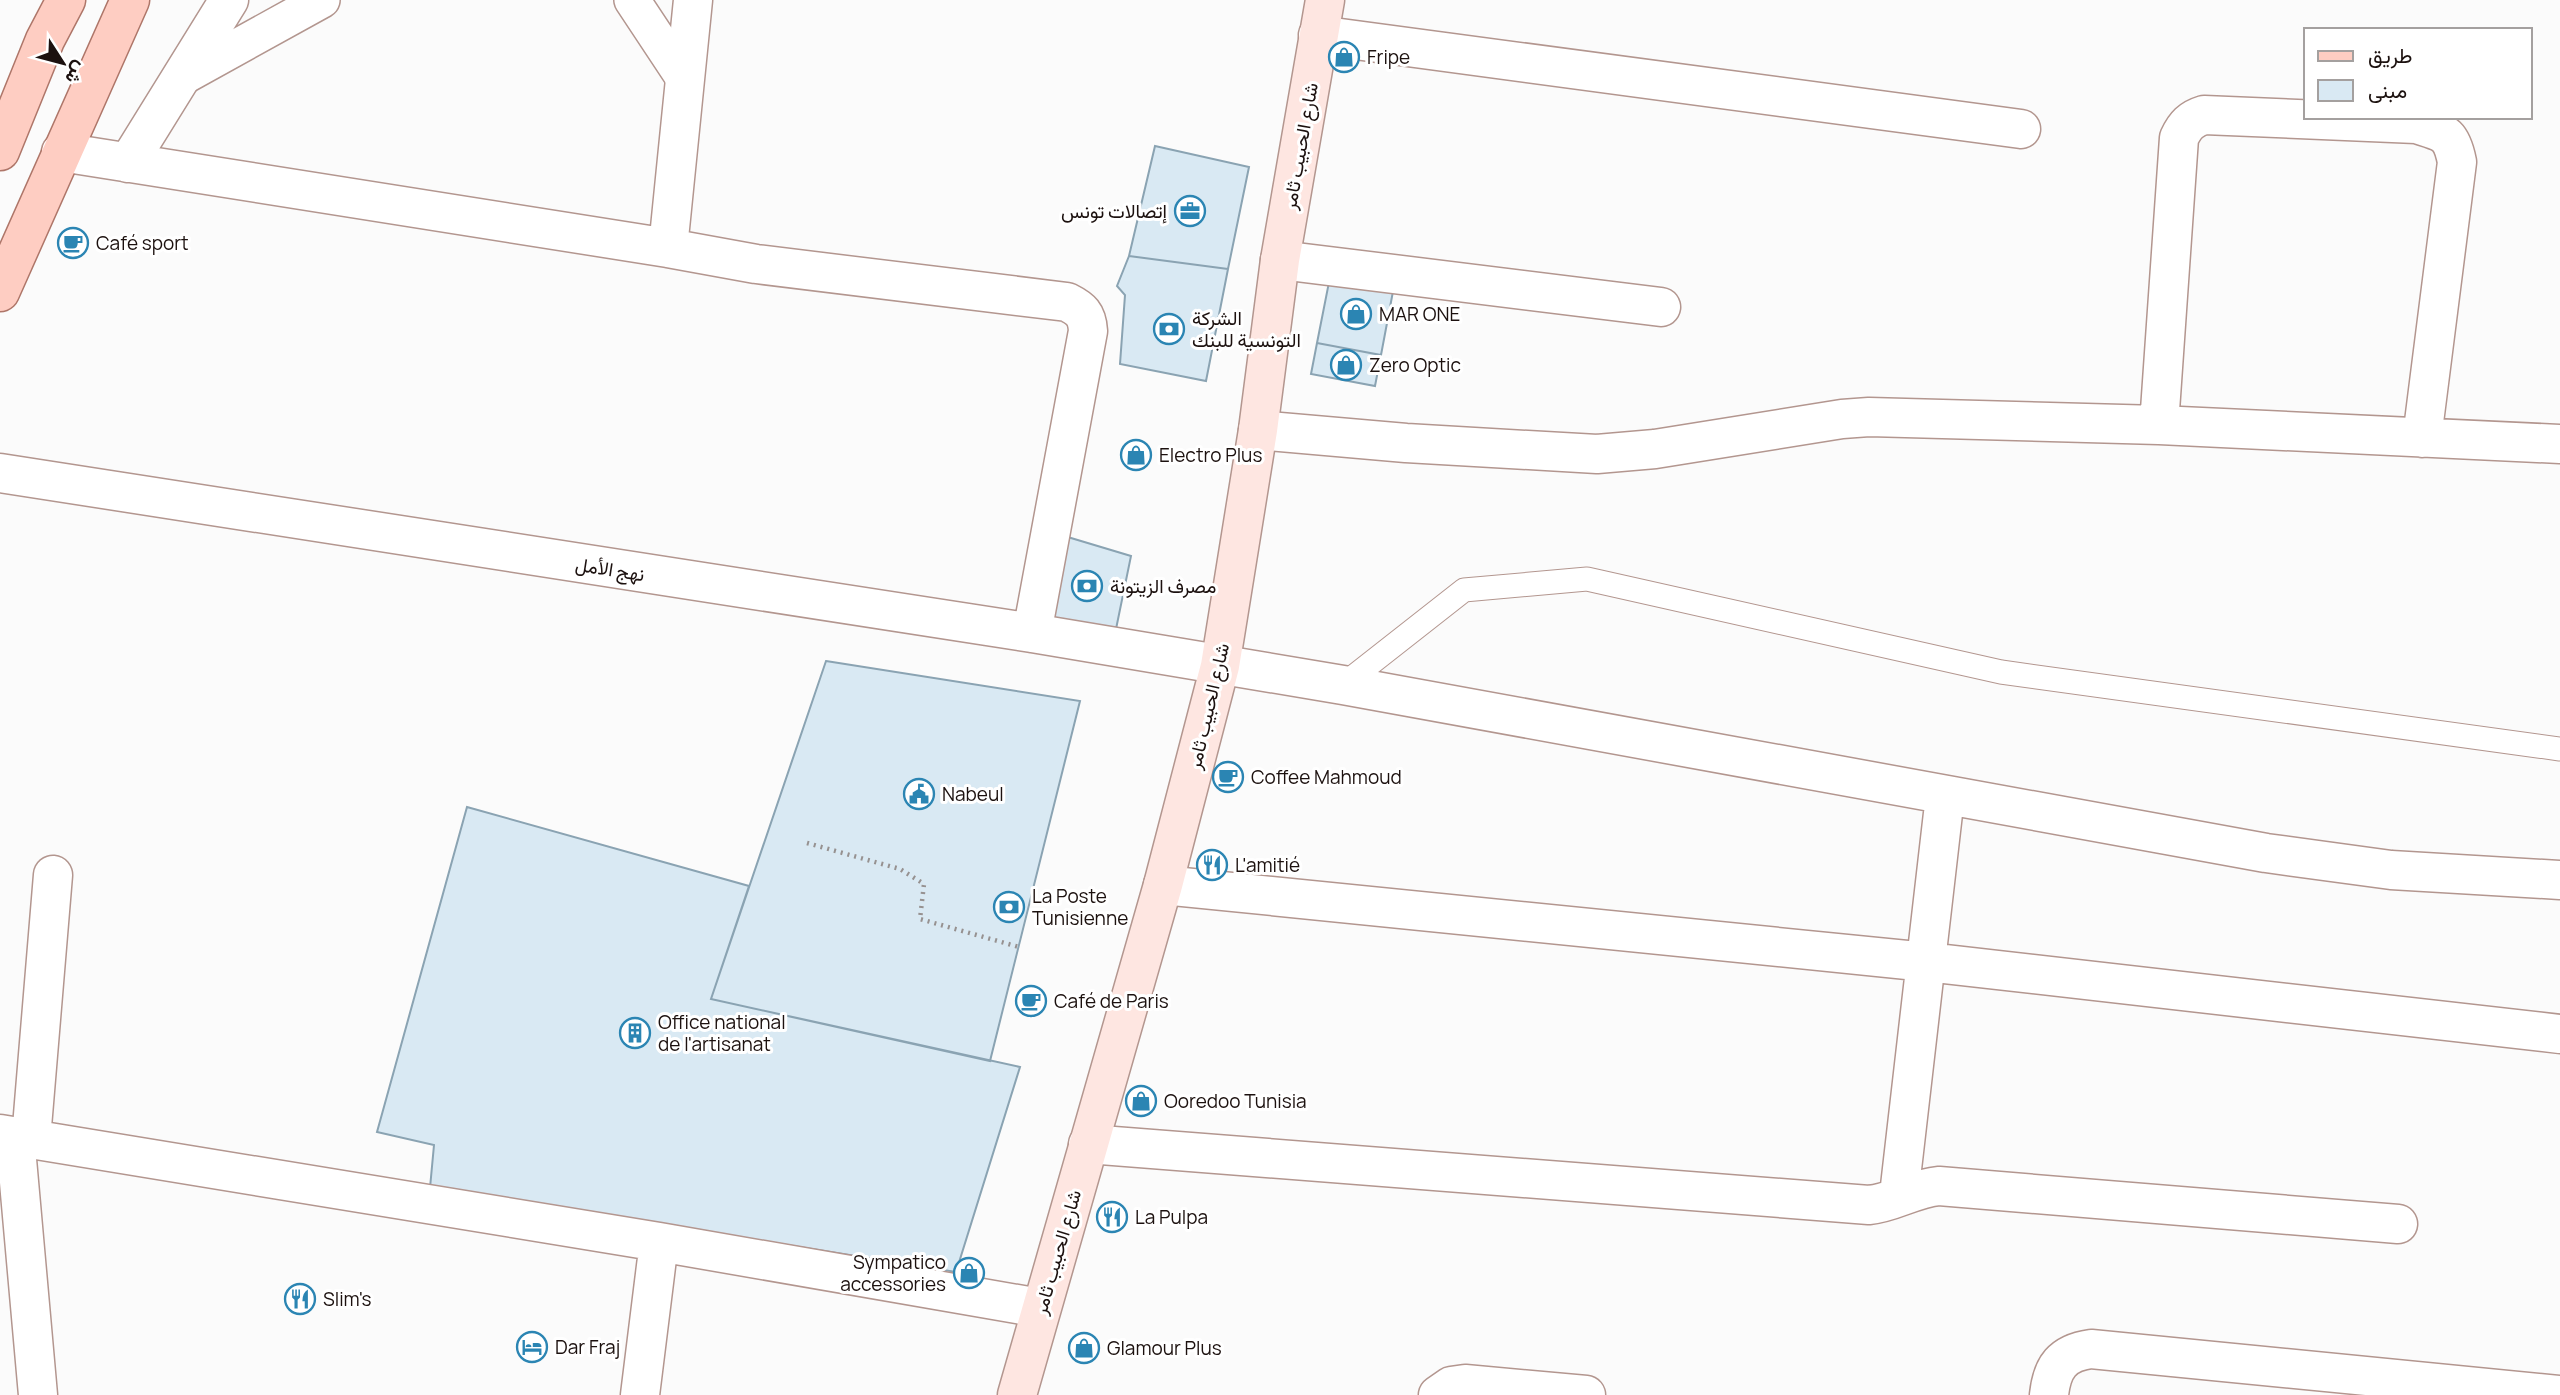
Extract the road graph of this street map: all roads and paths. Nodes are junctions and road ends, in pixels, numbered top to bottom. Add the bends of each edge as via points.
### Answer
1 (66, 0) edge
2 (130, 0) edge
3 (229, 0) edge
4 (322, 0) edge
5 (632, 0) edge
6 (693, 0) edge
7 (1322, 18) edge
8 (181, 78) junction
9 (685, 80) junction
10 (2021, 130) dead end
11 (0, 151) edge
12 (61, 152) junction
13 (128, 163) junction
14 (668, 248) junction
15 (1280, 260) junction
16 (0, 292) edge
17 (1661, 307) dead end
18 (2159, 425) junction
19 (1258, 430) junction
20 (2422, 438) junction
21 (2560, 444) edge
22 (0, 474) edge
23 (1032, 633) junction
24 (1220, 666) junction
25 (1343, 685) junction
26 (2560, 749) edge
27 (1945, 796) junction
28 (807, 843) dead end
29 (53, 875) dead end
30 (2560, 880) edge
31 (1163, 885) junction
32 (1019, 947) dead end
33 (1927, 962) junction
34 (2560, 1034) edge
35 (15, 1137) edge
36 (1088, 1144) junction
37 (1899, 1195) junction
38 (2398, 1224) dead end
39 (659, 1242) junction
40 (1040, 1308) junction
41 (38, 1395) edge
42 (640, 1395) edge
43 (1017, 1395) edge
44 (1438, 1395) edge
45 (1586, 1395) edge
46 (2049, 1395) edge
47 (2560, 1395) edge

1 - 11 main road
2 - 12 main road
3 - 8 street
4 - 8 street
5 - 9 street
6 - 9 street
7 - 10 street
7 - 15 main road, شارع الحبيب ثامر
8 - 13 street
9 - 14 street
12 - 13 street
12 - 16 main road
13 - 14 street
14 - 23 street via 756,264 1067,302 1080,309 1087,317 1088,331
15 - 17 street
15 - 19 main road, شارع الحبيب ثامر
18 - 19 street via 1868,417 1645,451 1597,454
18 - 20 street
18 - 20 street via 2179,138 2184,127 2204,115 2416,124 2441,132 2453,142 2457,162
19 - 24 main road, شارع الحبيب ثامر
20 - 21 street
22 - 23 street, نهج الأمل
23 - 24 street, نهج الأمل
24 - 25 street, نهج الأمل
24 - 31 main road, شارع الحبيب ثامر
25 - 26 lane via 1464,590 1587,579 2001,672
25 - 27 street, نهج الأمل
27 - 30 street, نهج الأمل via 2266,853 2391,870
27 - 33 street
28 - 32 path via 900,869 924,884 920,919
29 - 35 street
31 - 33 street
31 - 36 main road, شارع الحبيب ثامر
33 - 34 street
33 - 37 street
35 - 39 street
35 - 41 street
36 - 37 street via 1869,1205
36 - 40 main road, شارع الحبيب ثامر
37 - 38 street via 1939,1186
39 - 40 street
39 - 42 street
40 - 43 main road, شارع الحبيب ثامر
44 - 45 street via 1465,1384
46 - 47 street via 2051,1378 2063,1359 2091,1349

